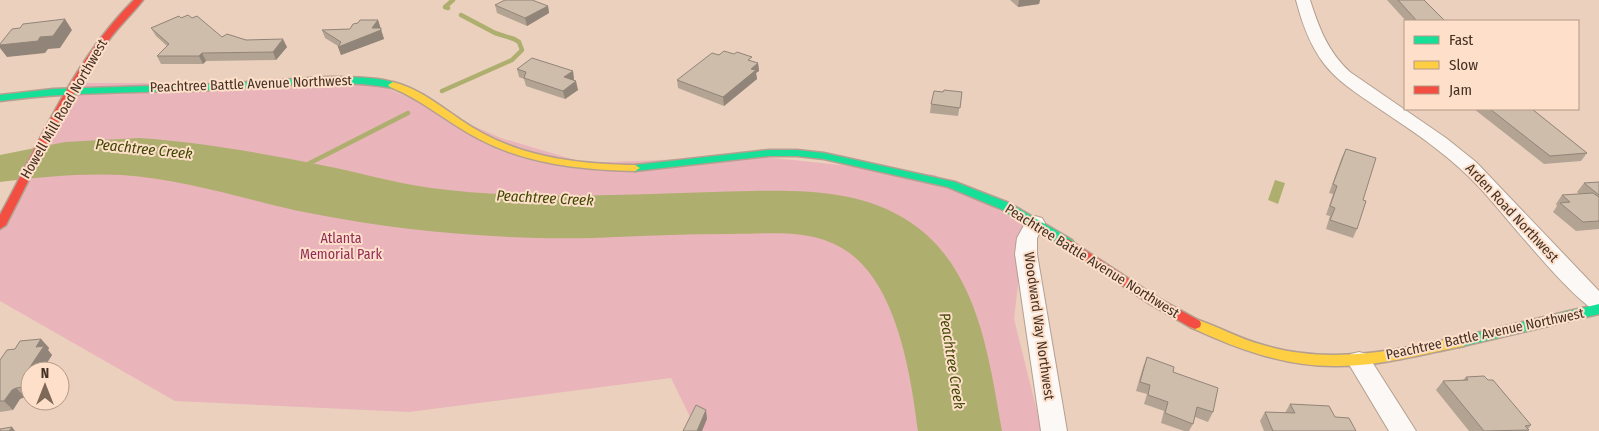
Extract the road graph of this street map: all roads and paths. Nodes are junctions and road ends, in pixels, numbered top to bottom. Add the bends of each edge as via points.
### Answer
1 (139, 0) edge
2 (1302, 0) edge
3 (75, 90) junction
4 (0, 98) edge
5 (1035, 223) junction
6 (0, 224) edge
7 (1599, 304) edge
8 (1599, 309) edge
9 (1359, 361) junction
10 (1054, 431) edge
11 (1403, 431) edge

1 - 3 street, Howell Mill Road Northwest via 104,38
2 - 7 street, Arden Road Northwest via 1323,52 1337,69 1467,164
3 - 4 street, Peachtree Battle Avenue Northwest
3 - 5 street, Peachtree Battle Avenue Northwest via 197,88 332,79 371,81 418,95 492,141 552,159 598,167 646,168 771,152 812,154 952,184 993,200
3 - 6 street, Howell Mill Road Northwest
5 - 9 street, Peachtree Battle Avenue Northwest via 1157,303 1215,334 1288,357
5 - 10 street, Woodward Way Northwest via 1028,238 1026,254
8 - 9 street, Peachtree Battle Avenue Northwest
9 - 11 street

